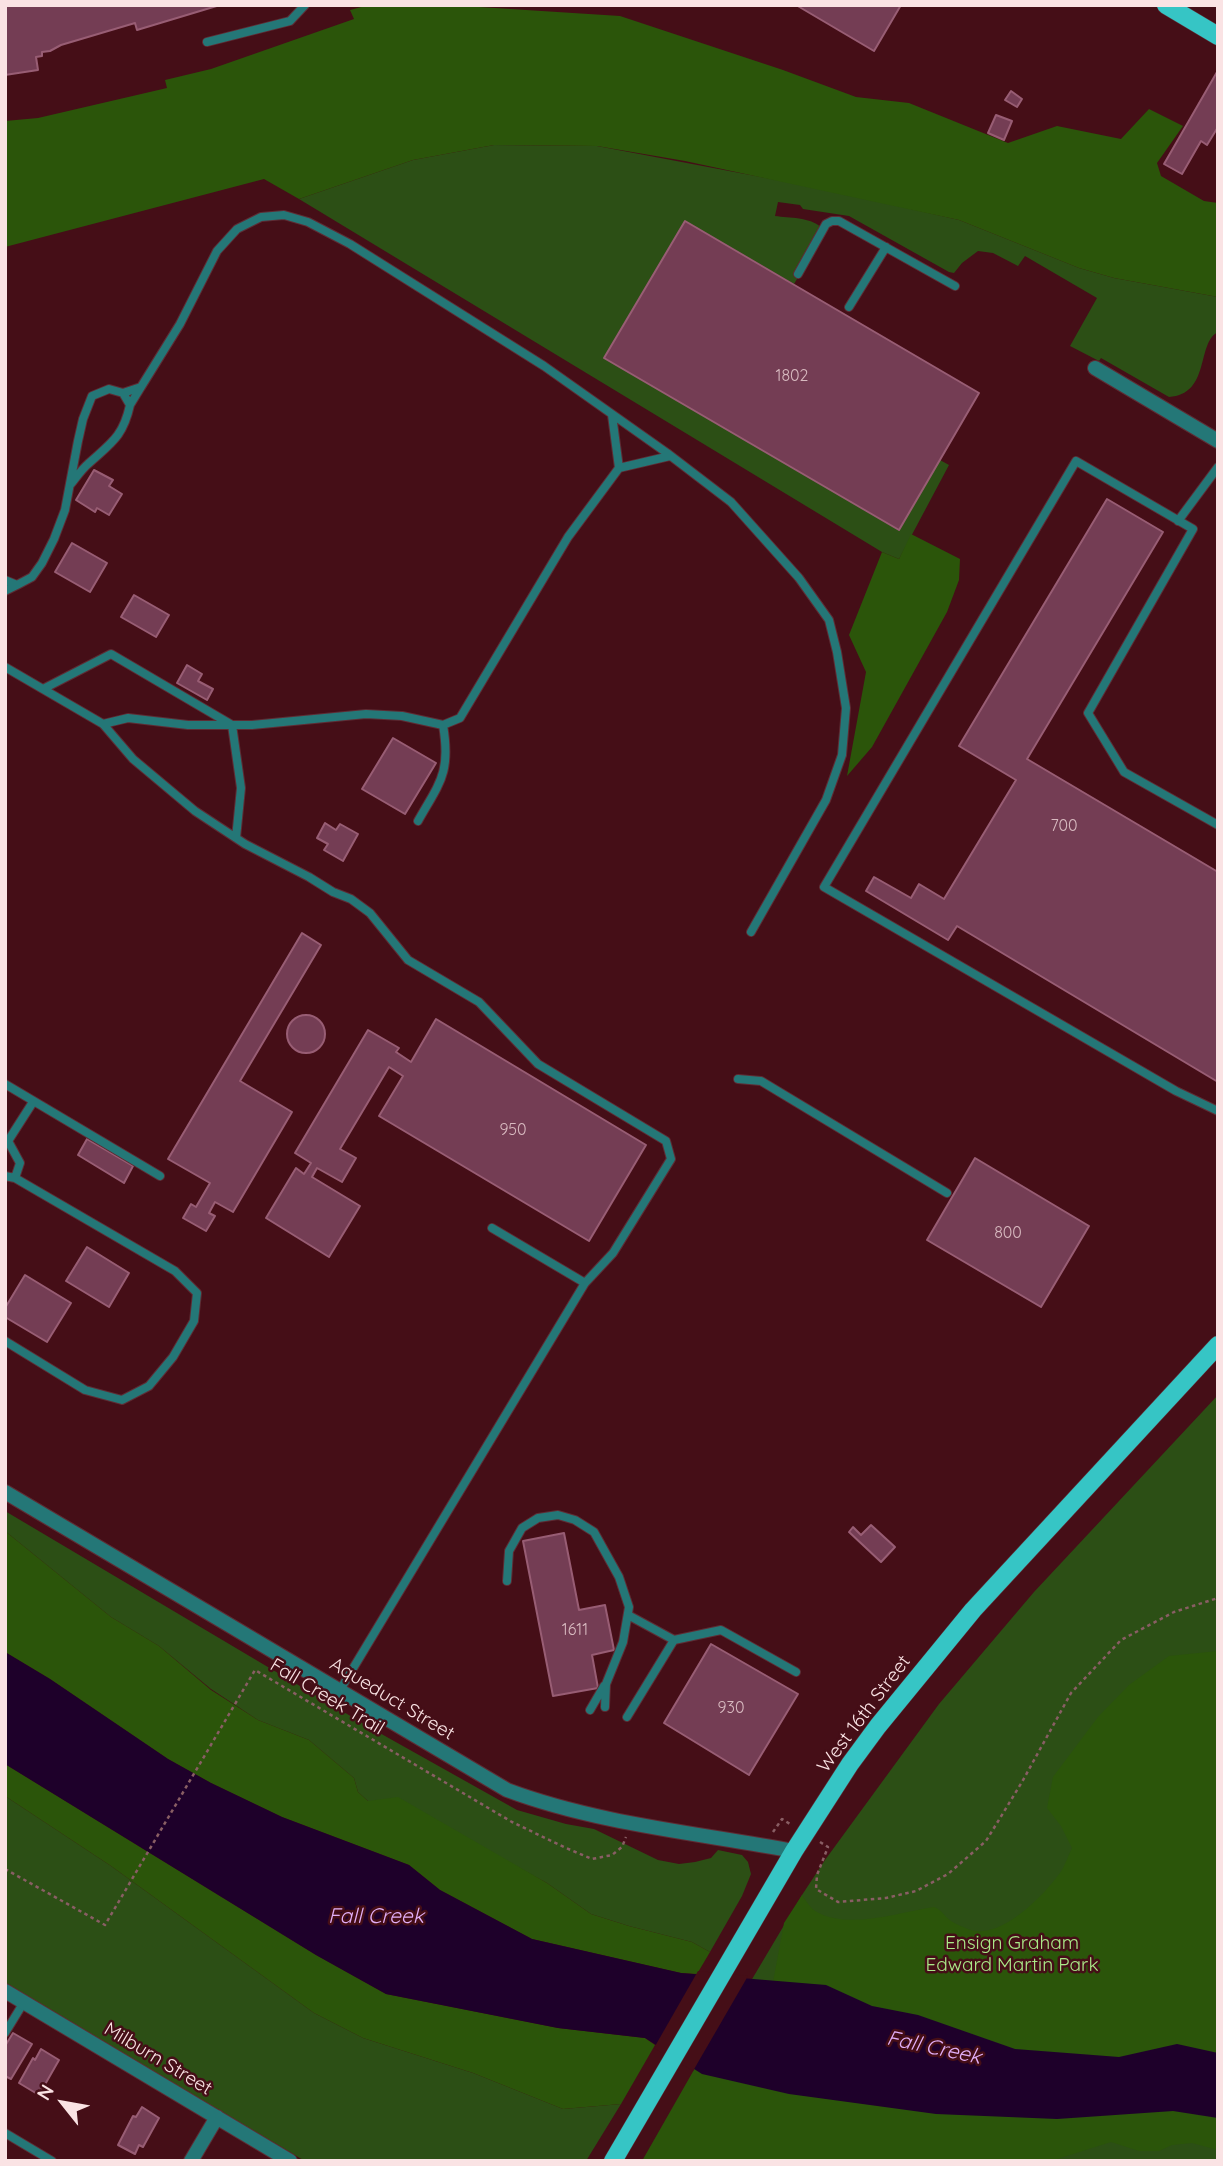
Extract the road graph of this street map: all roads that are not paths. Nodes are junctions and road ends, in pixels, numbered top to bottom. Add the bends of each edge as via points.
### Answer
1 (305, 5) edge
2 (1166, 5) edge
3 (1218, 36) edge
4 (207, 42) dead end
5 (886, 247) junction
6 (798, 274) dead end
7 (955, 286) dead end
8 (849, 307) dead end
9 (1095, 368) dead end
10 (141, 387) junction
11 (123, 393) junction
12 (130, 405) junction
13 (612, 415) junction
14 (1218, 441) edge
15 (670, 456) junction
16 (1218, 467) edge
17 (619, 468) junction
18 (70, 485) junction
19 (1178, 521) junction
20 (5, 580) edge
21 (17, 585) junction
22 (5, 590) edge
23 (5, 667) edge
24 (43, 689) junction
25 (103, 724) junction
26 (232, 725) junction
27 (443, 725) junction
28 (418, 821) dead end
29 (1218, 825) edge
30 (236, 838) junction
31 (751, 932) dead end
32 (738, 1079) dead end
33 (5, 1084) edge
34 (33, 1102) junction
35 (1218, 1111) edge
36 (5, 1176) edge
37 (160, 1176) dead end
38 (15, 1178) junction
39 (947, 1193) dead end
40 (492, 1228) dead end
41 (585, 1283) junction
42 (5, 1341) edge
43 (1218, 1345) edge
44 (5, 1492) edge
45 (507, 1581) dead end
46 (628, 1615) junction
47 (674, 1640) junction
48 (796, 1672) dead end
49 (606, 1684) junction
50 (340, 1690) junction
51 (606, 1707) dead end
52 (590, 1710) dead end
53 (627, 1717) dead end
54 (794, 1851) junction
55 (5, 1991) edge
56 (24, 2002) junction
57 (5, 2033) edge
58 (217, 2117) junction
59 (5, 2133) edge
60 (52, 2161) edge
61 (191, 2161) edge
62 (290, 2161) edge
63 (613, 2161) edge

1 - 4 lane via 290,21
2 - 3 main road
5 - 6 lane via 832,220
5 - 7 lane
5 - 8 lane
9 - 14 street
10 - 11 lane
10 - 12 lane
10 - 13 lane via 217,251 237,229 261,217 284,215 350,244 544,366
11 - 12 lane
11 - 18 lane via 109,389 92,396
12 - 18 lane via 126,424 110,446
13 - 15 lane
13 - 17 lane
15 - 17 lane
15 - 31 lane via 732,502 799,578 829,620 837,652 846,708 842,755 826,800
16 - 19 lane
17 - 27 lane via 568,537 460,718
18 - 21 lane via 43,563 32,577
19 - 29 lane via 1193,529 1088,713 1124,772
19 - 35 lane via 1076,461 824,887
20 - 21 lane
21 - 22 lane
23 - 24 lane
24 - 25 lane
24 - 26 lane via 111,654
25 - 26 lane via 128,718
25 - 30 lane via 133,759
26 - 27 lane via 366,714
26 - 30 lane via 241,789
27 - 28 lane via 444,775
30 - 41 lane via 351,899 370,913 408,960 479,1002 538,1064 666,1141 671,1159 613,1253
32 - 39 lane via 761,1081
33 - 34 lane
34 - 37 lane
34 - 38 lane via 8,1141 20,1163
36 - 38 lane
38 - 42 lane via 175,1270 197,1293 194,1321 173,1357 149,1386 122,1400 86,1390
40 - 41 lane
41 - 50 lane
43 - 54 main road, West 16th Street via 959,1626 864,1745
44 - 50 street, Aqueduct Street
45 - 46 lane via 509,1551 522,1528 538,1518 558,1515 594,1532 619,1577
46 - 47 lane
46 - 49 lane
47 - 48 lane via 721,1630
47 - 53 lane
49 - 51 lane
49 - 52 lane
50 - 54 street, Aqueduct Street via 507,1790 531,1799 630,1823
54 - 63 main road, West 16th Street
55 - 56 street, Milburn Street
56 - 57 lane
56 - 58 street, Milburn Street
58 - 61 street
58 - 62 street, Milburn Street
59 - 60 lane

